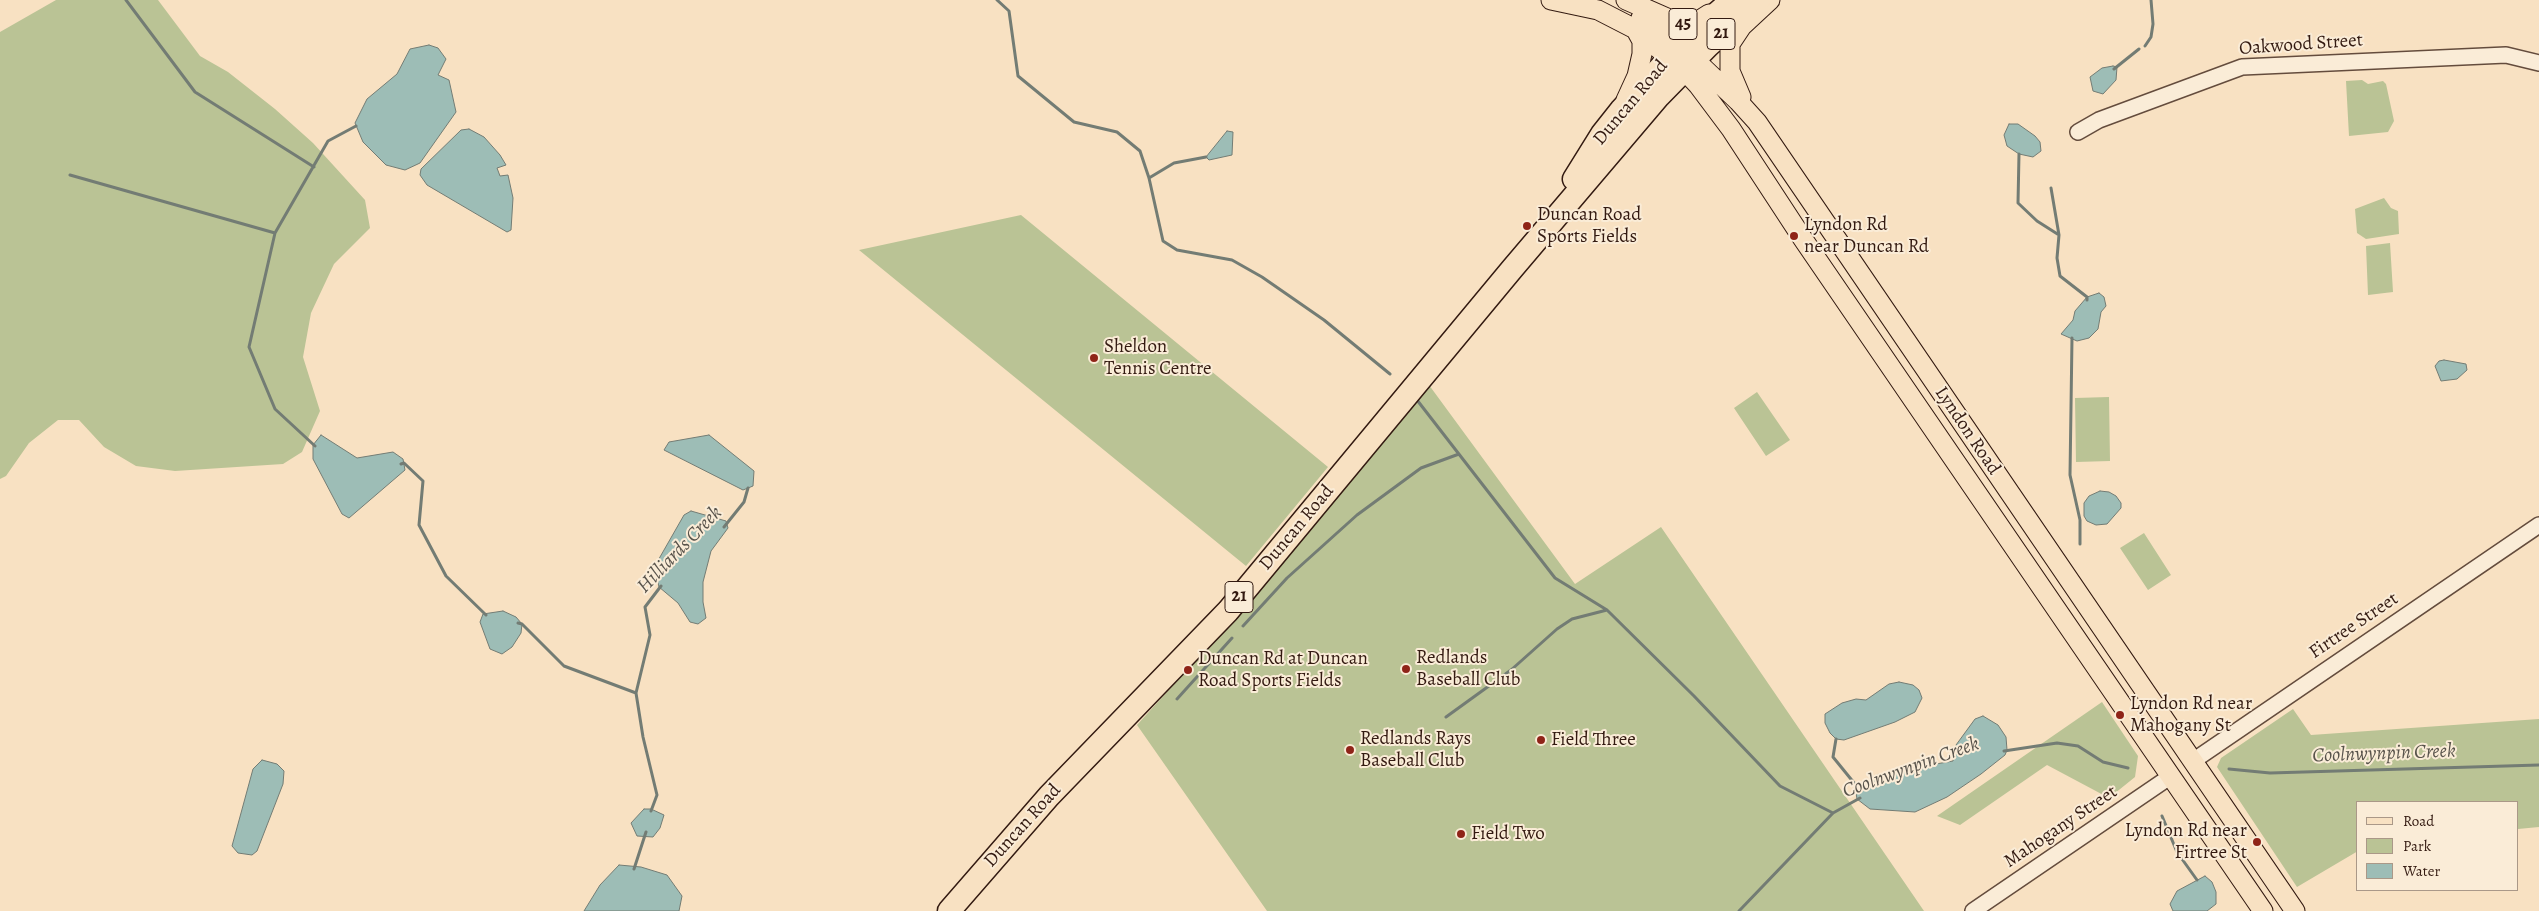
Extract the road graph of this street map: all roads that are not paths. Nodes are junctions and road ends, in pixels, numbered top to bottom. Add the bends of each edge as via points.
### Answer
1 (1550, 0) edge
2 (1594, 0) edge
3 (1626, 0) edge
4 (1724, 0) edge
5 (1732, 0) edge
6 (1759, 0) edge
7 (1770, 0) edge
8 (1636, 30) junction
9 (1682, 59) junction
10 (2539, 63) edge
11 (1621, 110) junction
12 (1756, 122) junction
13 (2078, 132) dead end
14 (1826, 224) junction
15 (1803, 239) junction
16 (1512, 268) junction
17 (2539, 525) edge
18 (2193, 761) junction
19 (2171, 776) junction
20 (949, 911) edge
21 (1973, 911) edge
22 (2263, 911) edge
23 (2295, 911) edge

1 - 8 main road, 45 via 1598,10
2 - 9 main road, Lyndon Road via 1627,10
3 - 4 main road, 45 via 1676,23 1688,25 1701,20
5 - 9 highway, Duncan Road / 21
6 - 9 highway, 21
7 - 12 main road via 1732,38 1728,51 1732,81
8 - 9 main road, 45
8 - 11 main road via 1642,41 1642,57
9 - 11 highway, Duncan Road / 21
9 - 12 main road, Lyndon Road via 1738,101
9 - 15 main road, Lyndon Road
9 - 16 highway, Duncan Road / 21 via 1632,127
10 - 13 street, Oakwood Street via 2506,55 2242,67 2099,120
11 - 16 highway, Duncan Road / 21
12 - 14 main road, Lyndon Road
14 - 15 main road
14 - 18 main road, Lyndon Road
15 - 19 main road, Lyndon Road
16 - 20 highway, Duncan Road / 21 via 1228,611 1049,796
17 - 18 street, Firtree Street
18 - 19 main road
18 - 23 main road, Lyndon Road
19 - 21 street, Mahogany Street
19 - 22 main road, Lyndon Road

